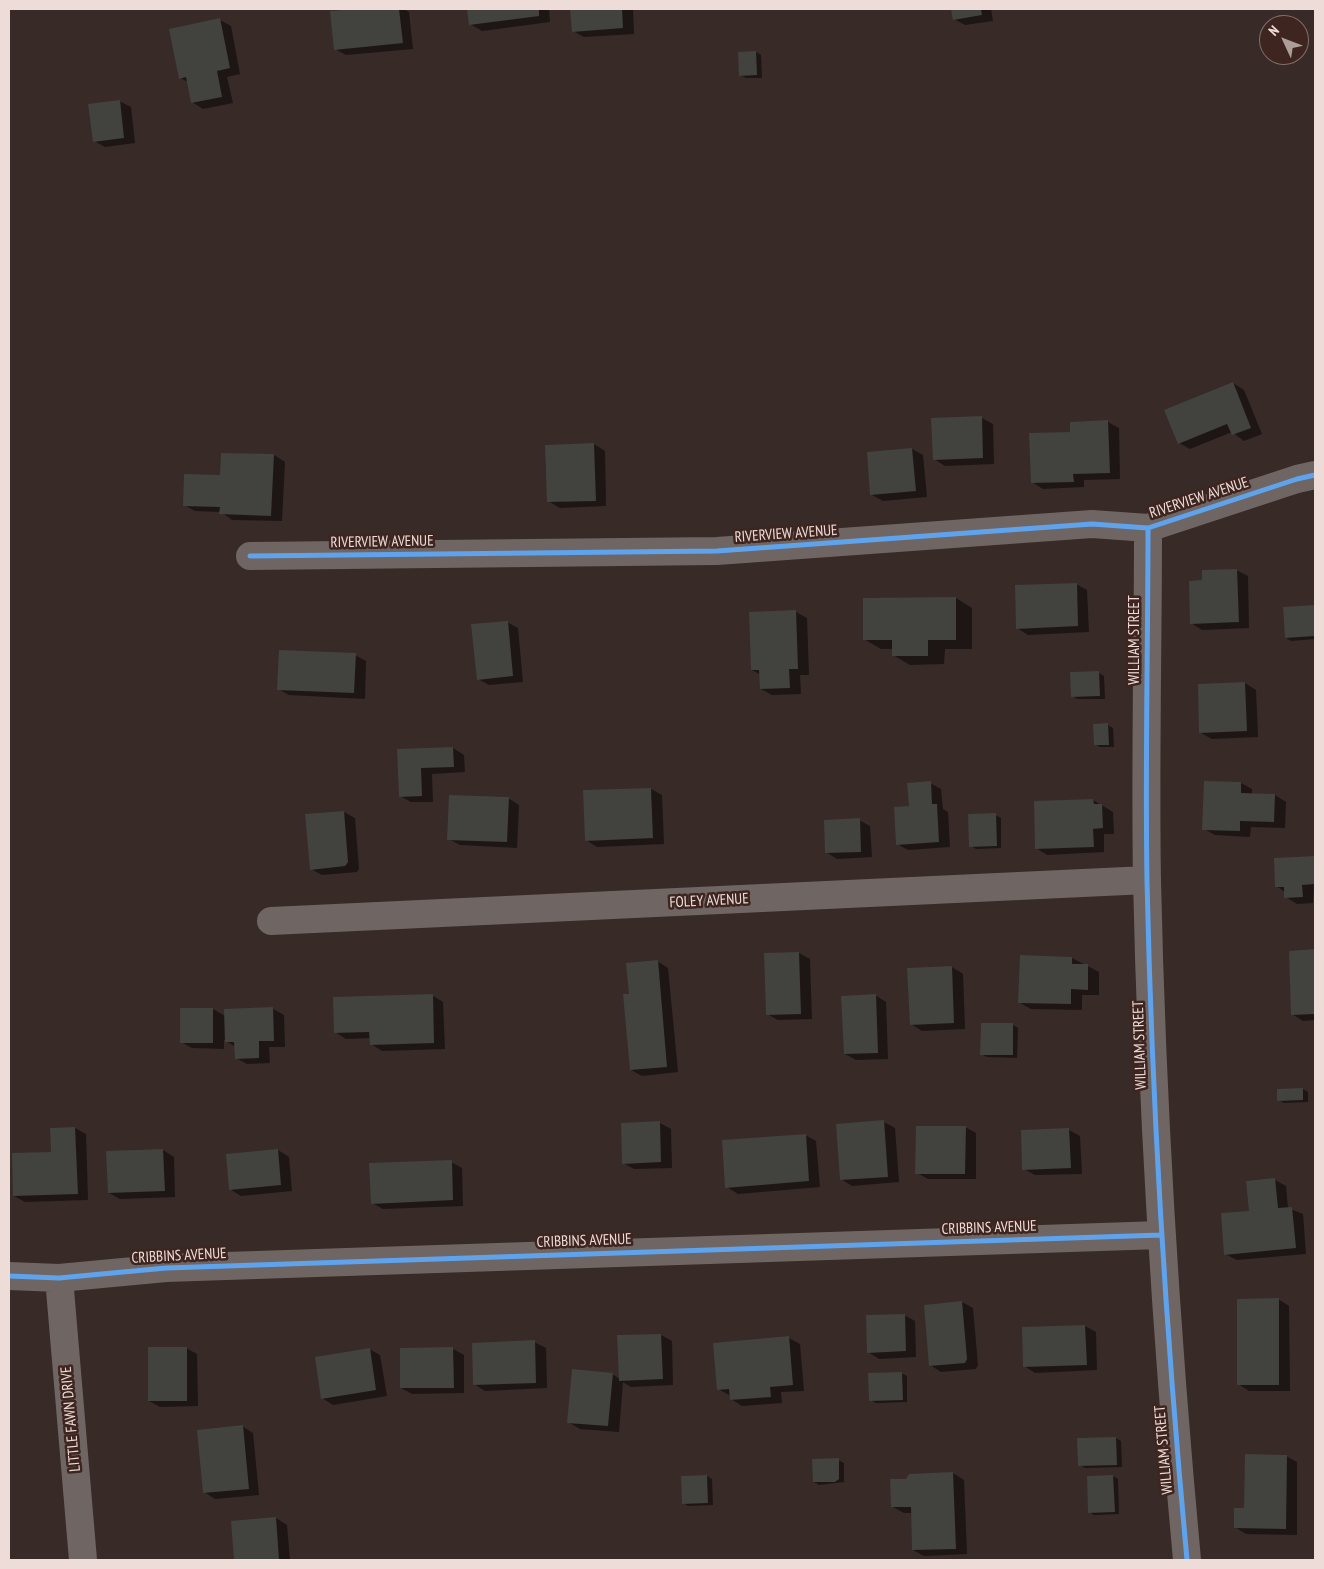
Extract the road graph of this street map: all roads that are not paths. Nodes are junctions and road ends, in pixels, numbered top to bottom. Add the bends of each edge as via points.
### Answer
1 (1315, 475) edge
2 (1148, 528) junction
3 (250, 556) dead end
4 (1147, 880) junction
5 (270, 921) dead end
6 (1162, 1235) junction
7 (9, 1276) edge
8 (59, 1278) junction
9 (83, 1560) edge
10 (1187, 1560) edge

1 - 2 street, RIVERVIEW AVENUE
2 - 3 street, RIVERVIEW AVENUE via 1092,524 717,551
2 - 4 street, WILLIAM STREET
4 - 5 street, FOLEY AVENUE
4 - 6 street, WILLIAM STREET
6 - 8 street, CRIBBINS AVENUE via 166,1268
6 - 10 street, WILLIAM STREET via 1171,1389
7 - 8 street, CRIBBINS AVENUE
8 - 9 street, LITTLE FAWN DRIVE

